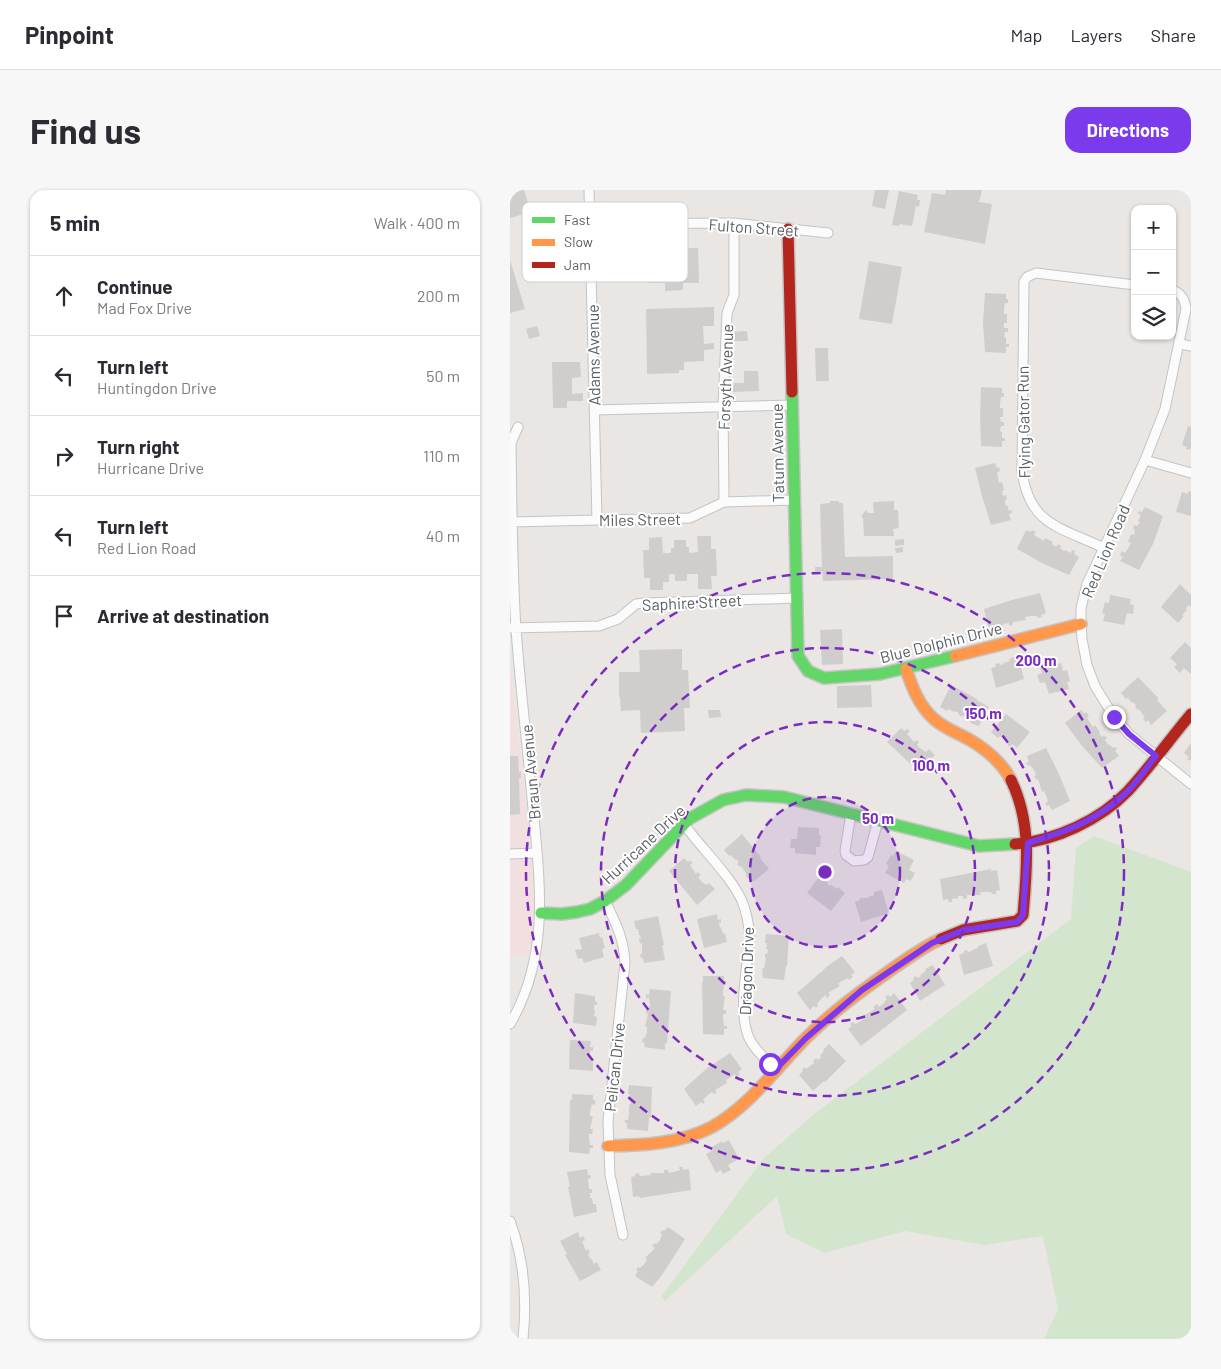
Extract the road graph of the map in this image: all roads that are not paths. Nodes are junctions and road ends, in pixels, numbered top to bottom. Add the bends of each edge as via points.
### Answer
1 (688, 223) edge
2 (734, 223) junction
3 (788, 229) junction
4 (828, 233) dead end
5 (591, 282) edge
6 (1131, 285) edge
7 (1176, 291) edge
8 (1180, 344) junction
9 (1191, 346) edge
10 (792, 405) junction
11 (722, 407) junction
12 (594, 410) junction
13 (518, 427) dead end
14 (1146, 460) junction
15 (1191, 473) edge
16 (794, 500) junction
17 (724, 502) junction
18 (597, 520) junction
19 (511, 522) edge
20 (1104, 548) junction
21 (797, 598) junction
22 (1081, 624) junction
23 (513, 628) edge
24 (906, 669) junction
25 (808, 672) joint
26 (1191, 714) edge
27 (1156, 756) junction
28 (1191, 784) edge
29 (851, 813) junction
30 (878, 821) junction
31 (684, 824) junction
32 (1028, 843) junction
33 (537, 853) junction
34 (510, 854) edge
35 (605, 901) junction
36 (541, 913) junction
37 (510, 1024) edge
38 (776, 1069) junction
39 (608, 1146) junction
40 (510, 1221) edge
41 (623, 1235) dead end
42 (523, 1339) edge

1 - 2 street, Fulton Street
2 - 3 street, Fulton Street
2 - 11 street, Forsyth Avenue via 734,295 727,313
3 - 4 street, Fulton Street
3 - 10 street, Tatum Avenue
5 - 12 street, Adams Avenue
6 - 20 street, Flying Gator Run via 1036,273 1024,282 1024,487 1039,515
7 - 8 street, Red Lion Road via 1185,302 1186,309
8 - 9 street
8 - 14 street, Red Lion Road via 1165,409
10 - 11 street
10 - 16 street, Tatum Avenue
11 - 12 street
11 - 17 street, Forsyth Avenue
12 - 18 street, Adams Avenue
13 - 19 street, Braun Avenue via 511,443
14 - 15 street
14 - 20 street, Red Lion Road
16 - 17 street, Miles Street
16 - 21 street, Tatum Avenue
17 - 18 street, Miles Street via 690,518
18 - 19 street, Miles Street
19 - 23 street, Braun Avenue
20 - 22 street, Red Lion Road via 1087,584
21 - 23 street, Saphire Street via 636,604 618,619 599,626
21 - 25 street, Tatum Avenue via 798,656
22 - 24 street, Blue Dolphin Drive
22 - 27 street, Red Lion Road via 1087,665 1102,701 1129,734
23 - 33 street, Braun Avenue
24 - 25 street, Blue Dolphin Drive via 824,678
24 - 32 street via 914,696 928,714 986,751 1008,775 1025,815
26 - 27 street, Hurricane Drive
27 - 28 street, Red Lion Road
27 - 32 street, Hurricane Drive via 1127,792 1094,818
29 - 30 street, Hurricane Drive
29 - 30 street via 844,851 854,861 868,857
29 - 31 street, Hurricane Drive via 784,797 746,795 723,800
30 - 32 street, Hurricane Drive via 979,846
31 - 35 street, Hurricane Drive
31 - 38 street, Dragon Drive via 734,886 742,901 750,939 743,1013 745,1029 756,1050
32 - 38 street via 1023,915 1017,922 964,930 932,943 855,996
33 - 34 street
33 - 36 street, Braun Avenue
35 - 36 street, Hurricane Drive via 577,912
35 - 39 street, Pelican Drive via 620,933 625,963
36 - 37 street, Braun Avenue via 533,967
38 - 39 street via 743,1105 712,1127 674,1141
39 - 41 street, Pelican Drive via 610,1175
40 - 42 street via 520,1253 525,1311

